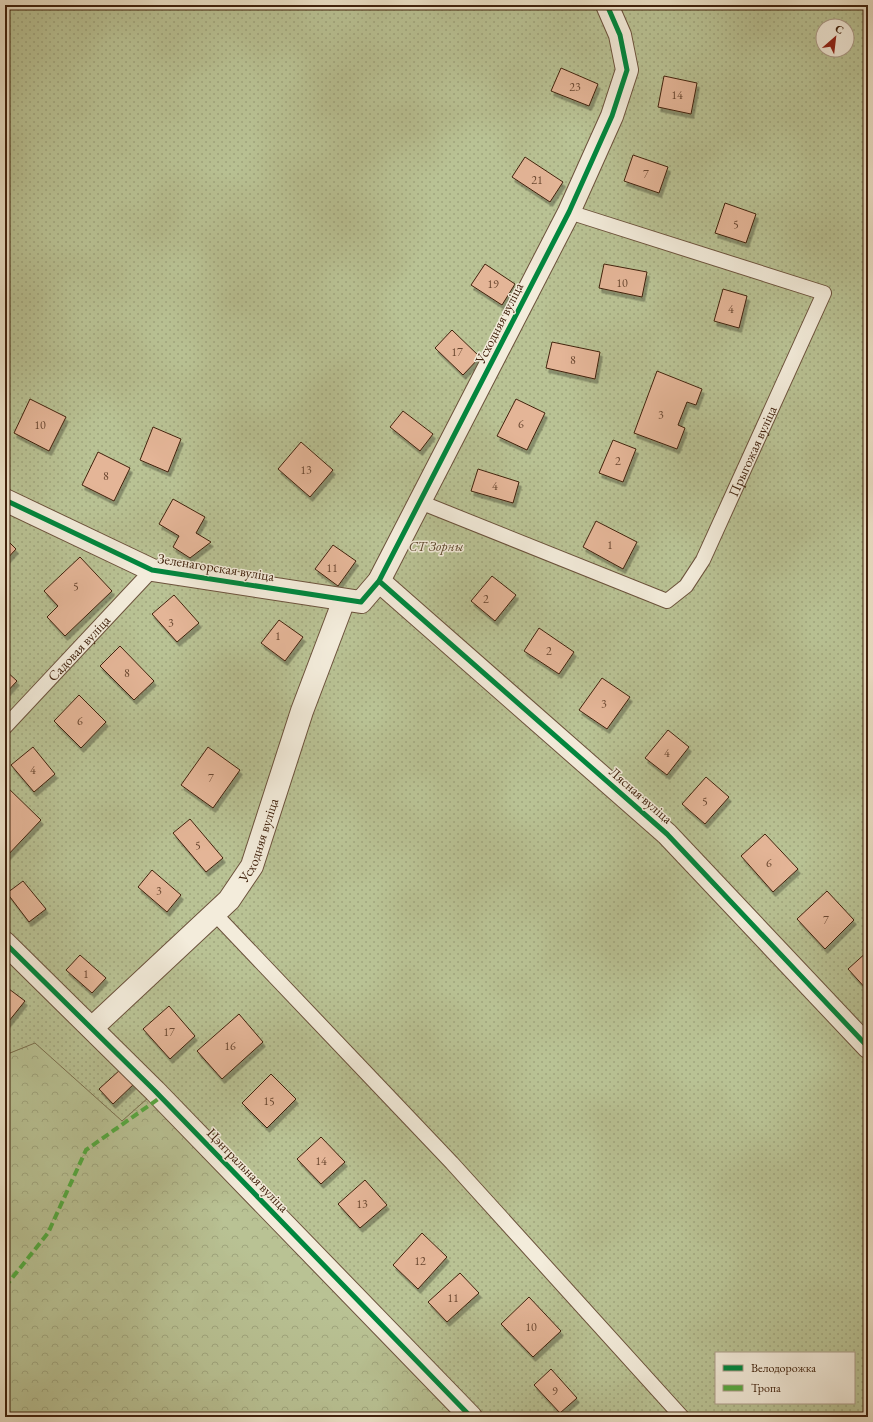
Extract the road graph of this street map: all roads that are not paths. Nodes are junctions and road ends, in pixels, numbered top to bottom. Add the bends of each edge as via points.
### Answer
1 (607, 5) edge
2 (569, 212) junction
3 (5, 500) edge
4 (420, 502) junction
5 (152, 570) junction
6 (379, 581) junction
7 (344, 600) junction
8 (5, 727) edge
9 (214, 913) junction
10 (5, 943) edge
11 (92, 1028) junction
12 (868, 1047) edge
13 (471, 1417) edge
14 (682, 1417) edge

1 - 2 street, Усходняя вуліца via 620,35 626,70 612,116
2 - 4 street, Усходняя вуліца
2 - 4 lane, Прыгожая вуліца via 824,293 703,560 686,586 667,601
3 - 5 street, Зеленагорская вуліца
4 - 6 street, Усходняя вуліца
5 - 7 street, Зеленагорская вуліца
5 - 8 lane, Садовая вуліца
6 - 7 street, Зеленагорская вуліца via 361,602
6 - 12 street, Лясная вуліца via 667,834
7 - 9 street, Усходняя вуліца via 302,711 252,866 229,900
9 - 11 street, Усходняя вуліца
9 - 14 lane via 452,1163
10 - 11 street, Цэнтральная вуліца
11 - 13 street, Цэнтральная вуліца

